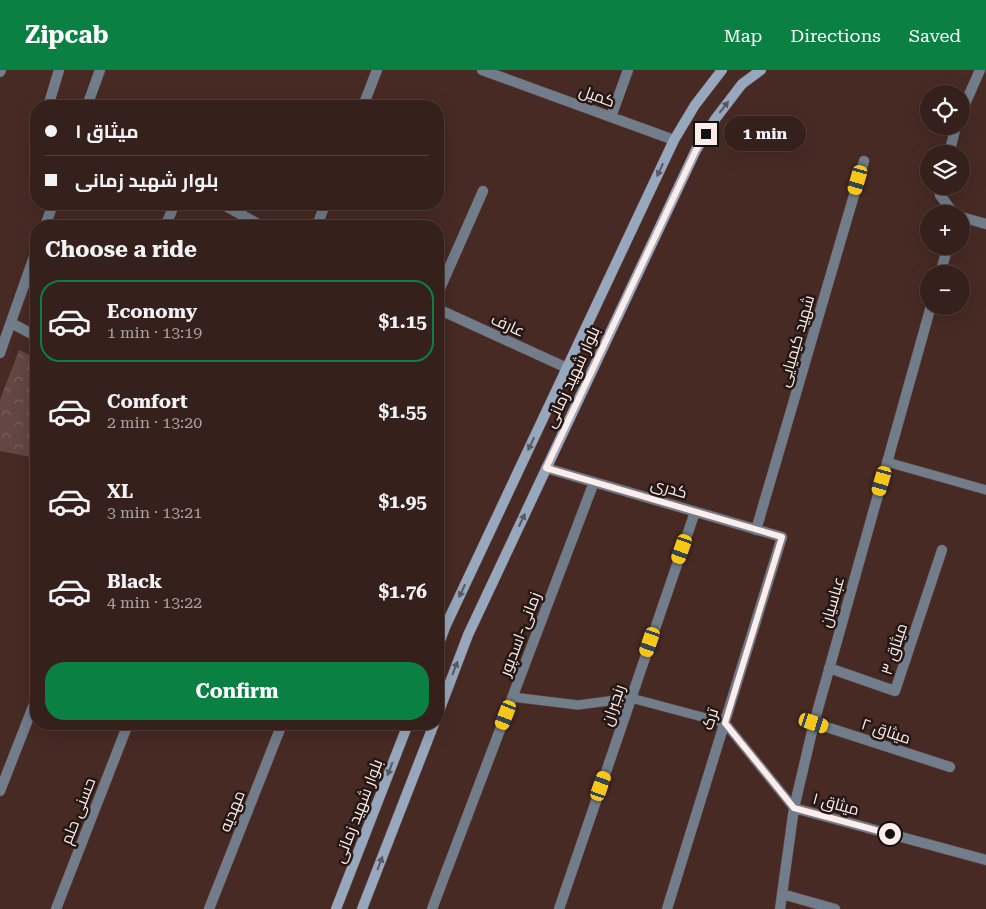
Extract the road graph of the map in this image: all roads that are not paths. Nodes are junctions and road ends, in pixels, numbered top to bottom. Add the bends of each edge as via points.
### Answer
1 (59, 70) edge
2 (100, 70) edge
3 (377, 70) edge
4 (628, 70) edge
5 (722, 70) edge
6 (760, 70) edge
7 (980, 70) edge
8 (486, 71) edge
9 (970, 93) edge
10 (50, 100) edge
11 (89, 100) edge
12 (365, 100) edge
13 (611, 117) junction
14 (674, 140) junction
15 (864, 162) dead end
16 (483, 191) dead end
17 (233, 210) edge
18 (251, 220) edge
19 (970, 220) edge
20 (986, 224) edge
21 (30, 268) edge
22 (444, 279) edge
23 (444, 313) edge
24 (928, 315) edge
25 (11, 323) junction
26 (30, 333) edge
27 (0, 353) edge
28 (567, 368) junction
29 (887, 462) junction
30 (546, 468) junction
31 (594, 482) junction
32 (986, 490) edge
33 (695, 512) junction
34 (756, 530) junction
35 (782, 537) joint
36 (942, 550) dead end
37 (444, 630) edge
38 (829, 668) junction
39 (512, 697) junction
40 (444, 698) edge
41 (631, 698) junction
42 (30, 714) edge
43 (725, 723) junction
44 (814, 723) junction
45 (126, 730) edge
46 (280, 730) edge
47 (406, 730) edge
48 (432, 730) edge
49 (950, 768) dead end
50 (0, 791) edge
51 (794, 808) junction
52 (986, 860) edge
53 (782, 894) junction
54 (56, 909) edge
55 (209, 909) edge
56 (336, 909) edge
57 (362, 909) edge
58 (432, 909) edge
59 (559, 909) edge
60 (667, 909) edge
61 (780, 909) edge
62 (835, 909) edge

1 - 10 street
2 - 11 street
3 - 12 street
4 - 13 street
5 - 14 main road, بلوار شهید زمانی via 694,105
30 -> 6 main road, بلوار شهید زمانی via 696,150 742,84
7 - 9 street
8 - 13 street, کمیل
13 - 14 street, کمیل
14 -> 28 main road, بلوار شهید زمانی
15 - 34 street, شهید کیمیایی
16 - 22 street
17 - 18 street
19 - 20 street
21 - 25 street
23 - 28 street, عارف
24 - 29 street, عباسیان
25 - 26 street
25 - 27 street
28 -> 37 main road, بلوار شهید زمانی
29 - 32 lane
29 - 38 street, عباسیان
30 - 31 street, کدری
40 -> 30 main road, بلوار شهید زمانی via 468,635
31 - 33 street, کدری
31 - 39 street, زمانی-اسدپور
33 - 34 street, کدری
33 - 41 street, رنجبران
34 - 35 street, کدری
35 - 43 street, ترک
36 - 38 street, میثاق ۳ via 896,691
38 - 44 street, عباسیان
39 - 41 lane via 578,705
39 - 58 street, زمانی-اسدپور
41 - 43 lane
41 - 59 street, رنجبران
42 - 50 street
43 - 51 lane
43 - 60 street, ترک
44 - 49 street, میثاق ۲
44 - 51 street, عباسیان
45 - 54 street, حسنی حلم
46 - 55 street, مهدیه
47 -> 56 main road, بلوار شهید زمانی
57 -> 48 main road
51 - 52 street, میثاق ۱
51 - 53 street, عباسیان
53 - 61 street, عباسیان
53 - 62 street

